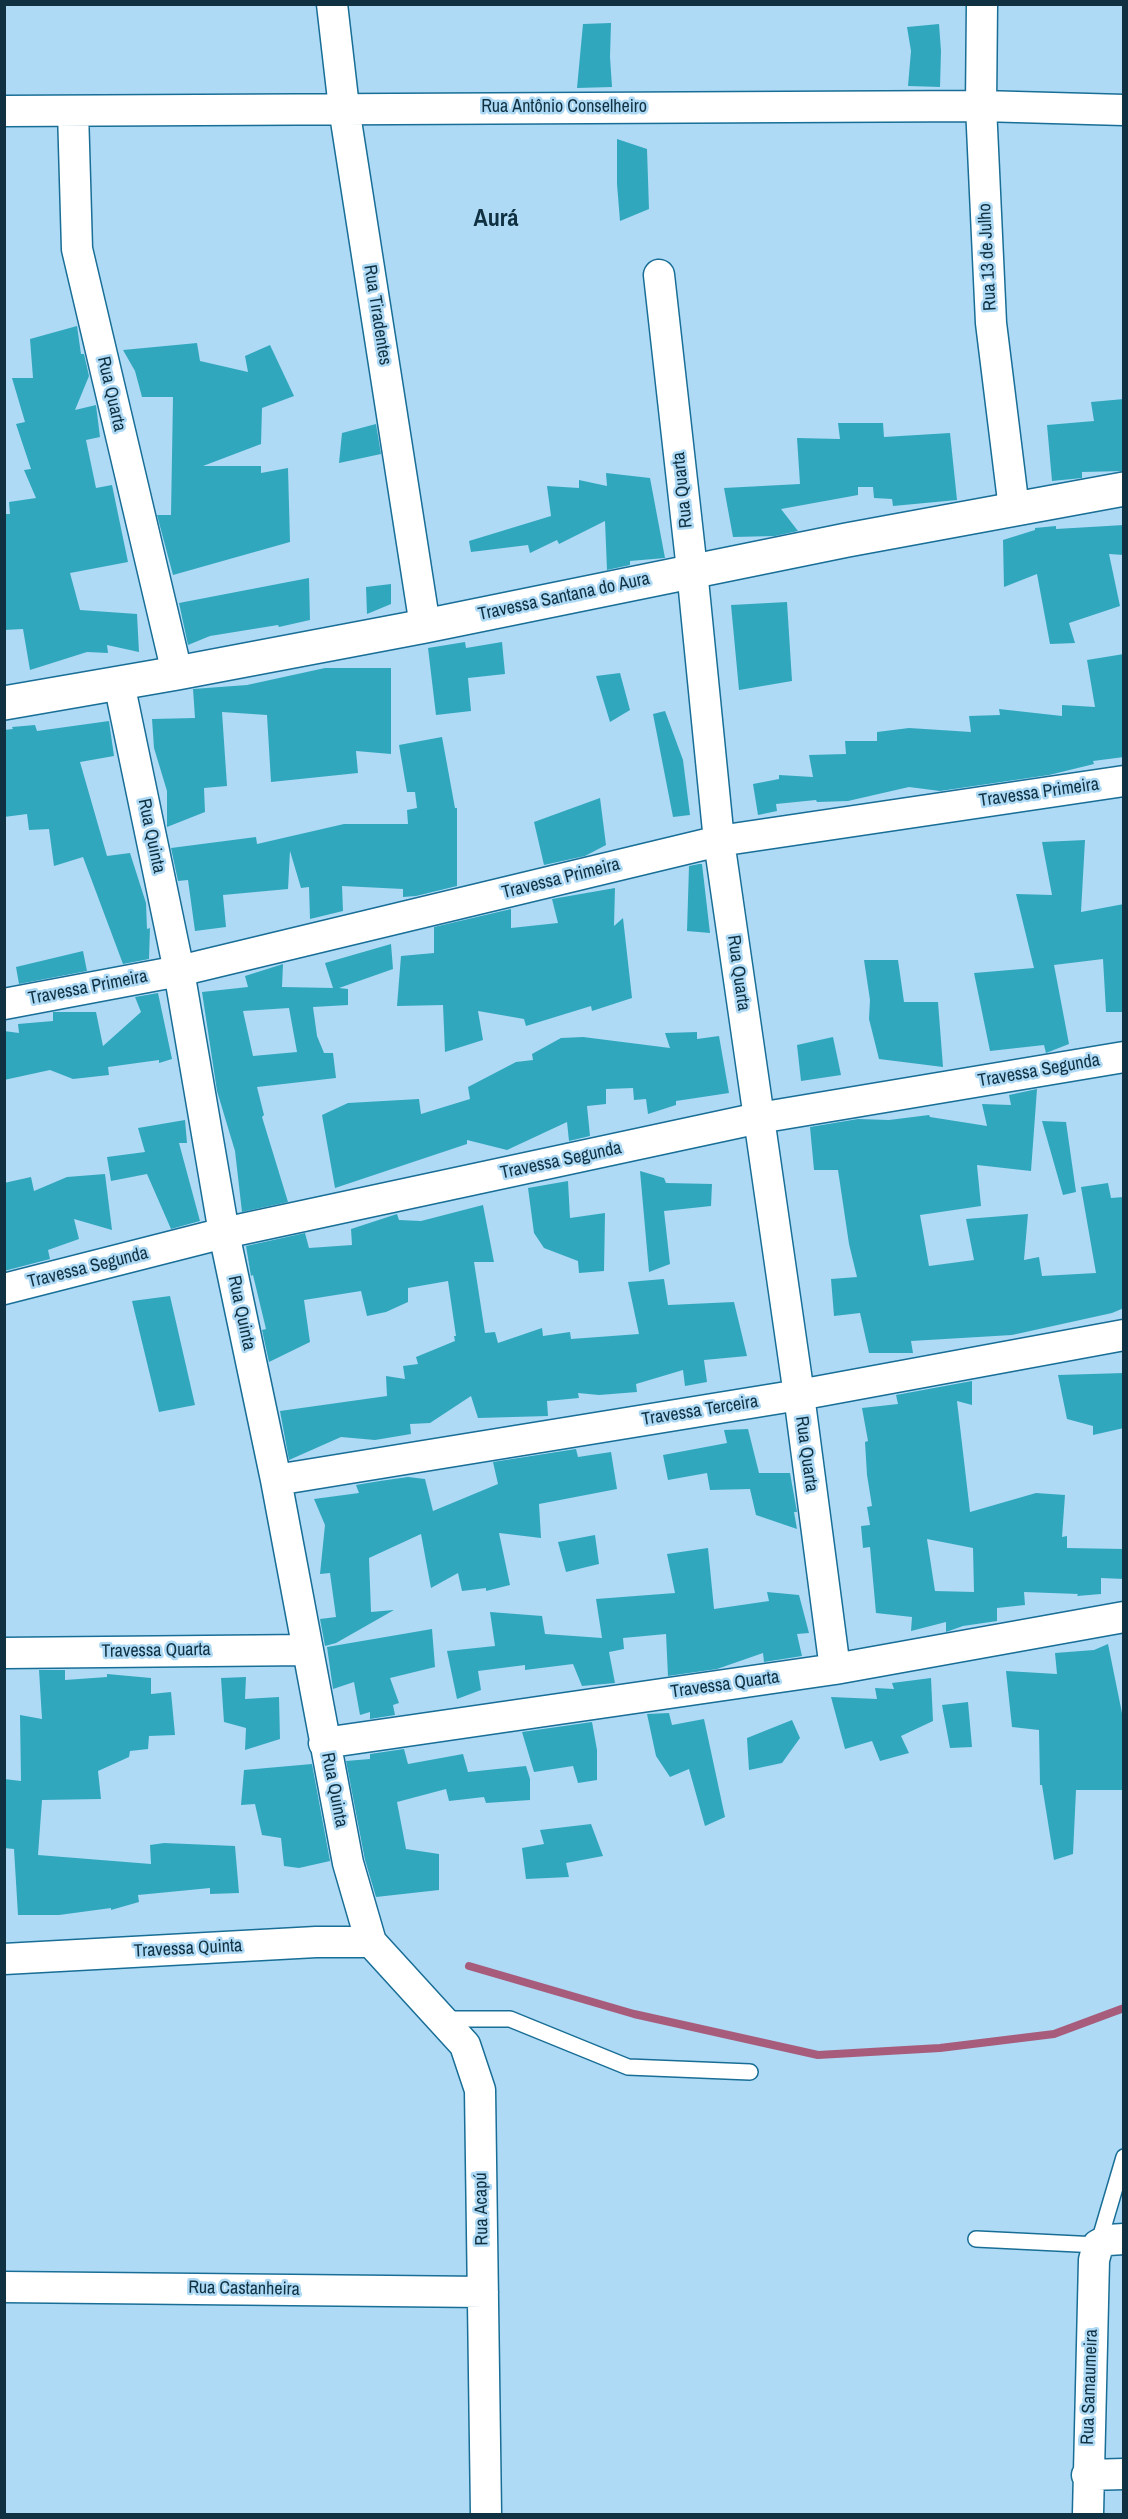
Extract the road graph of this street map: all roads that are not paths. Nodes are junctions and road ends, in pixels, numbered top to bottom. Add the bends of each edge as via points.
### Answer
1 (332, 4) edge
2 (982, 4) edge
3 (981, 106) junction
4 (344, 108) junction
5 (1124, 110) edge
6 (4, 111) edge
7 (73, 111) junction
8 (659, 275) dead end
9 (1124, 489) edge
10 (1014, 509) junction
11 (692, 570) junction
12 (425, 626) junction
13 (177, 673) junction
14 (118, 682) junction
15 (4, 703) edge
16 (1124, 781) edge
17 (719, 841) junction
18 (179, 971) junction
19 (4, 1004) edge
20 (1124, 1057) edge
21 (759, 1118) junction
22 (224, 1233) junction
23 (4, 1289) edge
24 (1124, 1335) edge
25 (799, 1395) junction
26 (276, 1479) junction
27 (1124, 1617) edge
28 (308, 1650) junction
29 (4, 1653) edge
30 (835, 1669) junction
31 (324, 1743) junction
32 (371, 1942) junction
33 (4, 1959) edge
34 (441, 2019) junction
35 (750, 2072) dead end
36 (1124, 2157) edge
37 (976, 2239) dead end
38 (1105, 2248) edge
39 (4, 2287) edge
40 (483, 2292) junction
41 (1124, 2474) edge
42 (1087, 2475) junction
43 (486, 2514) edge
44 (1088, 2514) edge

1 - 4 street, Rua Tiradentes
2 - 3 street, Rua 13 de Julho
3 - 4 street, Rua Antônio Conselheiro
3 - 5 street, Rua Antônio Conselheiro
3 - 10 street, Rua 13 de Julho via 991,323
4 - 7 street, Rua Antônio Conselheiro
4 - 12 street, Rua Tiradentes
6 - 7 street, Rua Antônio Conselheiro
7 - 13 street, Rua Quarta via 77,249
8 - 11 street, Rua Quarta
9 - 10 street, Travessa Santana do Aura
10 - 11 street, Travessa Santana do Aura
11 - 12 street, Travessa Santana do Aura
11 - 17 street, Rua Quarta
12 - 13 street, Travessa Santana do Aura
13 - 14 street, Travessa Santana do Aura
14 - 15 street, Travessa Santana do Aura
14 - 18 street, Rua Quinta
16 - 17 street, Travessa Primeira
17 - 18 street, Travessa Primeira
17 - 21 street, Rua Quarta
18 - 19 street, Travessa Primeira
18 - 22 street, Rua Quinta
20 - 21 street, Travessa Segunda
21 - 22 street, Travessa Segunda
21 - 25 street, Rua Quarta
22 - 23 street, Travessa Segunda
22 - 26 street, Rua Quinta
24 - 25 street, Travessa Terceira
25 - 26 street, Travessa Terceira
25 - 30 street, Rua Quarta
26 - 28 street, Rua Quinta
27 - 30 street, Travessa Quarta
28 - 29 street, Travessa Quarta
28 - 31 street, Rua Quinta
30 - 31 street, Travessa Quarta
31 - 32 street, Rua Quinta via 348,1863
32 - 33 street, Travessa Quinta
32 - 34 street, Rua Acapú
34 - 35 lane via 510,2019 628,2067
34 - 40 street, Rua Acapú via 465,2045 480,2090
36 - 38 lane
37 - 38 lane
38 - 42 street, Rua Samaumeira
39 - 40 street, Rua Castanheira
40 - 43 street, Rua Acapú
41 - 42 street
42 - 44 street, Rua Samaumeira

